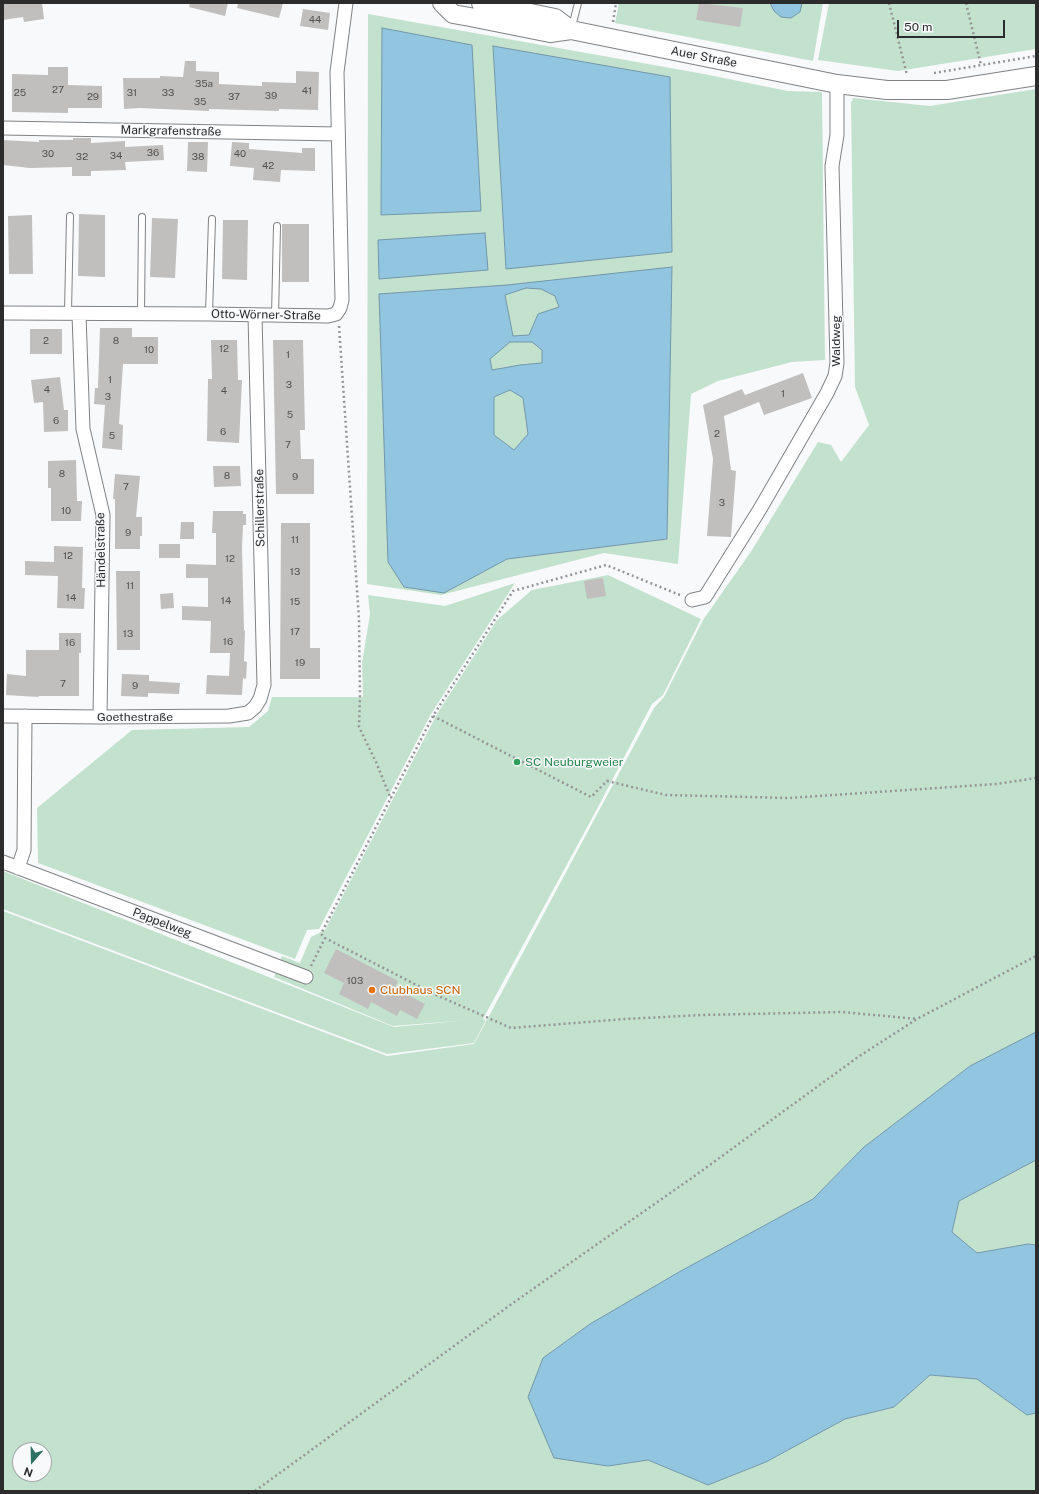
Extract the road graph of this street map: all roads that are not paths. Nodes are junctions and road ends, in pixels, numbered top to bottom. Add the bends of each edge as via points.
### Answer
1 (346, 3) edge
2 (442, 3) edge
3 (481, 3) edge
4 (578, 3) edge
5 (571, 30) junction
6 (1036, 76) edge
7 (837, 84) junction
8 (3, 128) edge
9 (338, 134) junction
10 (70, 216) dead end
11 (142, 217) dead end
12 (212, 219) dead end
13 (277, 226) dead end
14 (3, 313) edge
15 (73, 313) junction
16 (141, 313) junction
17 (209, 314) junction
18 (255, 315) junction
19 (275, 316) junction
20 (692, 600) road end
21 (260, 699) joint
22 (3, 716) edge
23 (25, 716) junction
24 (100, 718) junction
25 (3, 862) edge
26 (18, 868) junction
27 (306, 977) road end

1 - 9 street, Otto-Wörner-Straße via 337,72
2 - 5 main road, Auer Straße via 454,14 550,33
3 - 5 main road, Auer Straße via 554,18
4 - 5 lane
5 - 7 main road, Auer Straße
6 - 7 main road, Auer Straße via 947,90 887,90
7 - 20 street, Waldweg via 837,135 832,166 837,363 835,376 705,597
8 - 9 street, Markgrafenstraße
9 - 19 street, Otto-Wörner-Straße via 342,300 340,308 336,314 328,316
10 - 15 lane
11 - 16 lane
12 - 17 lane
13 - 19 lane
14 - 15 street, Otto-Wörner-Straße
15 - 16 street, Otto-Wörner-Straße
15 - 24 street, Händelstraße via 83,428 103,515
16 - 17 street, Otto-Wörner-Straße
17 - 18 street, Otto-Wörner-Straße
18 - 19 street, Otto-Wörner-Straße
18 - 21 street, Schillerstraße via 264,686
21 - 24 street, Goethestraße via 248,713 229,716
22 - 23 street, Goethestraße
23 - 24 street, Goethestraße
23 - 26 street via 24,850
25 - 26 street, Pappelweg
26 - 27 street, Pappelweg

